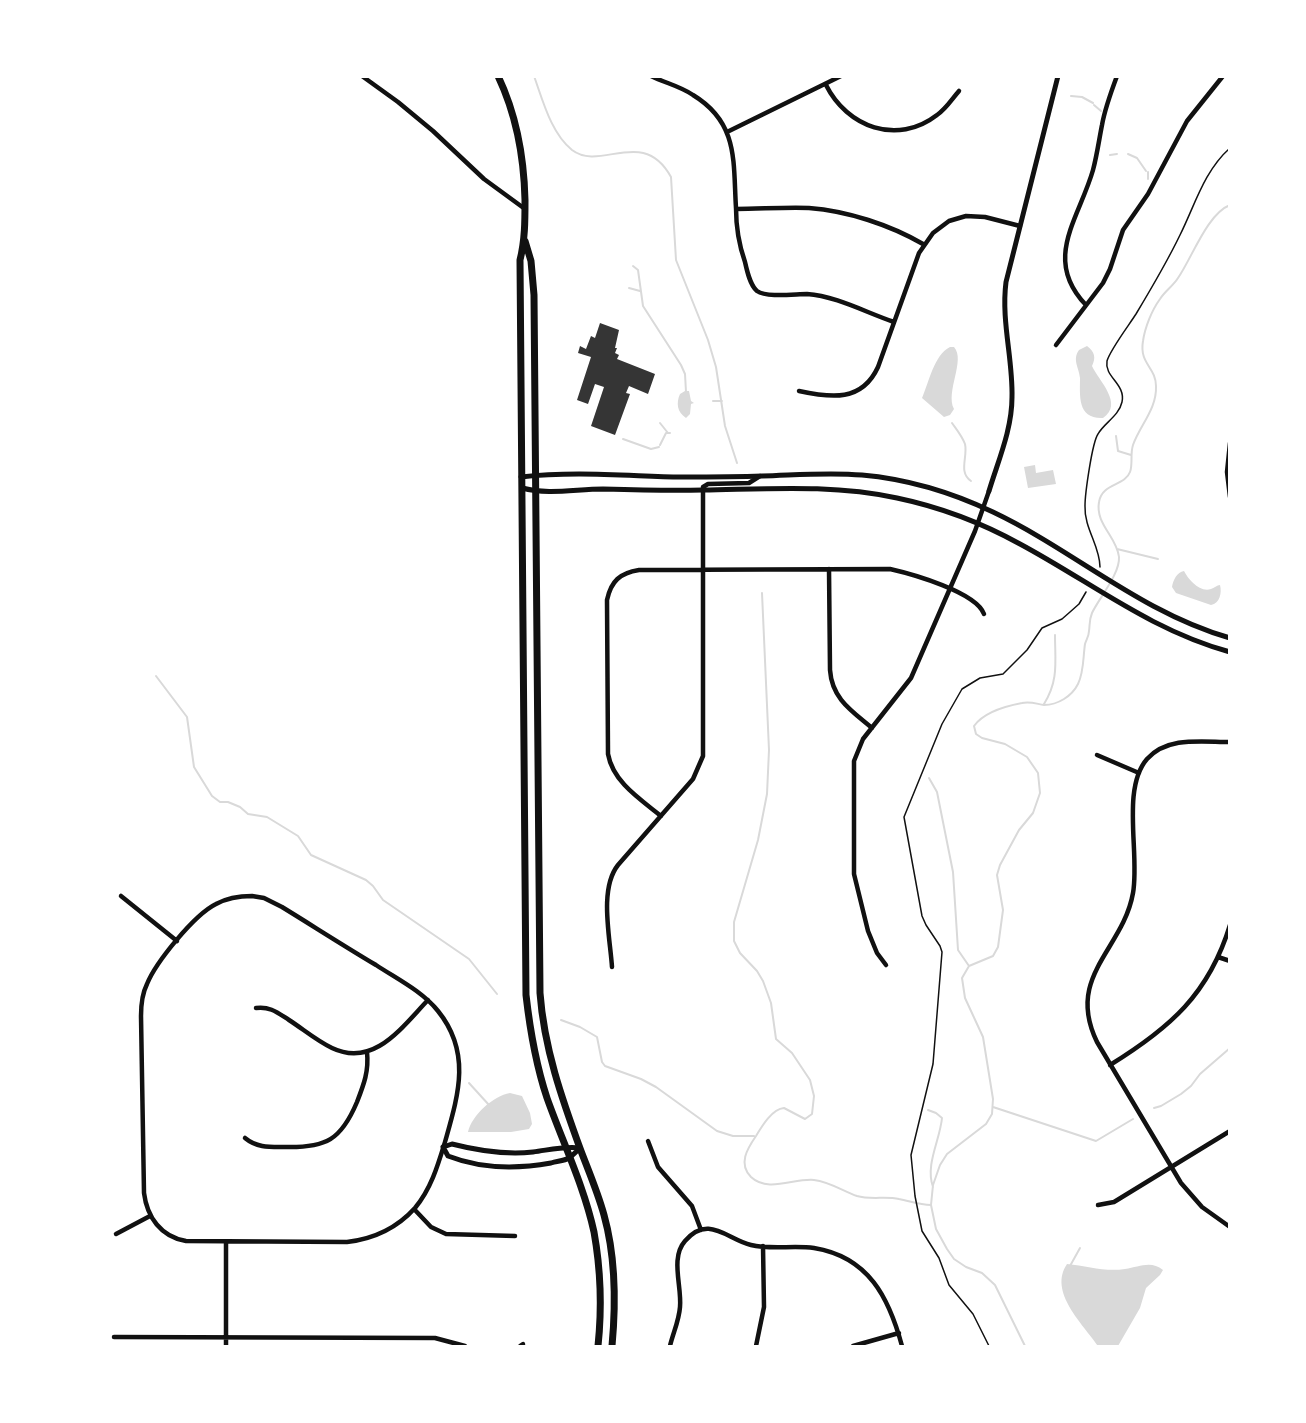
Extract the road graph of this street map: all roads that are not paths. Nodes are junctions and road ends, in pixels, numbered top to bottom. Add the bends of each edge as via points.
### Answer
1 (362, 76) edge
2 (498, 76) edge
3 (651, 76) edge
4 (841, 76) edge
5 (1058, 76) edge
6 (1117, 76) edge
7 (1223, 76) edge
8 (826, 85) junction
9 (959, 91) dead end
10 (727, 132) junction
11 (525, 208) junction
12 (736, 209) junction
13 (1020, 226) junction
14 (525, 241) junction
15 (923, 244) junction
16 (758, 292) junction
17 (754, 297) dead end
18 (1086, 305) junction
19 (894, 322) junction
20 (1056, 345) dead end
21 (799, 391) dead end
22 (1230, 443) edge
23 (535, 476) junction
24 (760, 476) junction
25 (521, 477) junction
26 (522, 488) junction
27 (702, 490) junction
28 (989, 491) joint
29 (536, 492) junction
30 (1230, 497) edge
31 (983, 507) junction
32 (978, 523) junction
33 (703, 569) junction
34 (829, 569) junction
35 (610, 572) dead end
36 (616, 578) junction
37 (950, 589) junction
38 (984, 614) dead end
39 (1230, 638) edge
40 (1230, 652) edge
41 (872, 728) junction
42 (1230, 742) edge
43 (1097, 754) dead end
44 (1139, 773) junction
45 (661, 816) junction
46 (121, 896) dead end
47 (1230, 925) edge
48 (177, 941) junction
49 (1218, 957) junction
50 (1230, 961) edge
51 (886, 965) dead end
52 (612, 967) dead end
53 (428, 1000) junction
54 (256, 1008) dead end
55 (367, 1052) junction
56 (1110, 1065) junction
57 (1230, 1131) edge
58 (245, 1138) dead end
59 (648, 1141) dead end
60 (565, 1146) junction
61 (443, 1147) junction
62 (580, 1148) junction
63 (569, 1158) junction
64 (1171, 1167) junction
65 (1098, 1205) dead end
66 (414, 1209) junction
67 (150, 1216) junction
68 (1230, 1227) edge
69 (701, 1230) junction
70 (116, 1234) dead end
71 (515, 1236) dead end
72 (226, 1242) junction
73 (763, 1246) junction
74 (898, 1333) junction
75 (114, 1337) dead end
76 (226, 1338) junction
77 (225, 1347) edge
78 (465, 1347) edge
79 (598, 1347) edge
80 (612, 1347) edge
81 (670, 1347) edge
82 (756, 1347) edge
83 (853, 1347) edge
84 (902, 1347) edge

1 - 11 street via 433,131 484,179
2 - 11 main road via 521,143
3 - 10 street via 700,100
4 - 8 street
5 - 13 street
6 - 18 street via 1104,114 1093,170 1066,246 1069,283
7 - 18 street via 1187,121 1148,194 1123,230 1108,273
8 - 9 street via 852,117 889,130 907,129 929,120
8 - 10 street
10 - 12 street via 735,164
11 - 14 main road
12 - 15 street via 833,211
12 - 16 street via 744,260
13 - 15 street via 985,217 961,217 936,230
13 - 28 street via 1004,297 1011,414
14 - 23 main road via 534,295
14 - 25 main road via 520,260
15 - 19 street
16 - 17 street
16 - 19 street via 814,295
18 - 20 street
19 - 21 street via 877,370 865,385 836,397
22 - 30 street
23 - 24 street
23 - 25 street
23 - 29 main road
24 - 27 street via 749,483 707,484
24 - 31 street via 875,477 925,487
25 - 26 main road
26 - 29 street
26 - 60 main road via 526,995 538,1070
27 - 29 street
27 - 32 street via 817,488 861,492 928,505
27 - 33 street
28 - 31 street
29 - 62 main road via 540,997 552,1068
31 - 32 street
31 - 39 street via 1172,617
32 - 37 street
32 - 40 street via 1170,630
33 - 34 street
33 - 36 street via 639,570
33 - 45 street via 703,756 696,776
34 - 37 street via 890,569
34 - 41 street via 831,682 840,700
35 - 36 street
36 - 45 street via 607,600 609,760 621,780
37 - 38 street via 972,599
37 - 41 street via 911,678
41 - 51 street via 859,745 853,764 853,870 868,932
42 - 44 street via 1168,745 1152,754
43 - 44 street
44 - 56 street via 1134,796 1133,895 1088,993 1093,1033
45 - 52 street via 609,880
46 - 48 street
47 - 49 street
48 - 53 street via 198,916 217,903 241,896 264,898
48 - 67 street via 150,976 143,995 144,1193
49 - 50 street
49 - 56 street via 1196,994 1175,1018 1149,1041
53 - 55 street via 390,1039
53 - 61 street via 451,1033 460,1068 457,1099
54 - 55 street via 271,1009 337,1050
55 - 58 street via 368,1070 360,1093 346,1124 333,1138 303,1147 260,1146
56 - 64 street
57 - 64 street
59 - 69 street via 658,1167 692,1206
60 - 61 street via 505,1153 452,1144
60 - 62 street
60 - 63 main road
61 - 63 street via 448,1156 488,1166 534,1166
61 - 66 street via 432,1180
62 - 63 street
62 - 80 main road via 609,1239 615,1290
63 - 79 main road via 588,1210 599,1265
64 - 65 street via 1114,1202
64 - 68 street via 1198,1203
66 - 71 street via 431,1227 446,1234
66 - 72 street via 388,1229 357,1241
67 - 70 street
67 - 72 street via 160,1229 178,1239
69 - 73 street via 718,1230
69 - 81 street via 684,1241 678,1256 680,1308
72 - 76 street
73 - 74 street via 815,1249 847,1260 878,1286
73 - 82 street via 764,1307
74 - 83 street
74 - 84 street
75 - 76 street
76 - 77 street
76 - 78 street via 435,1338

